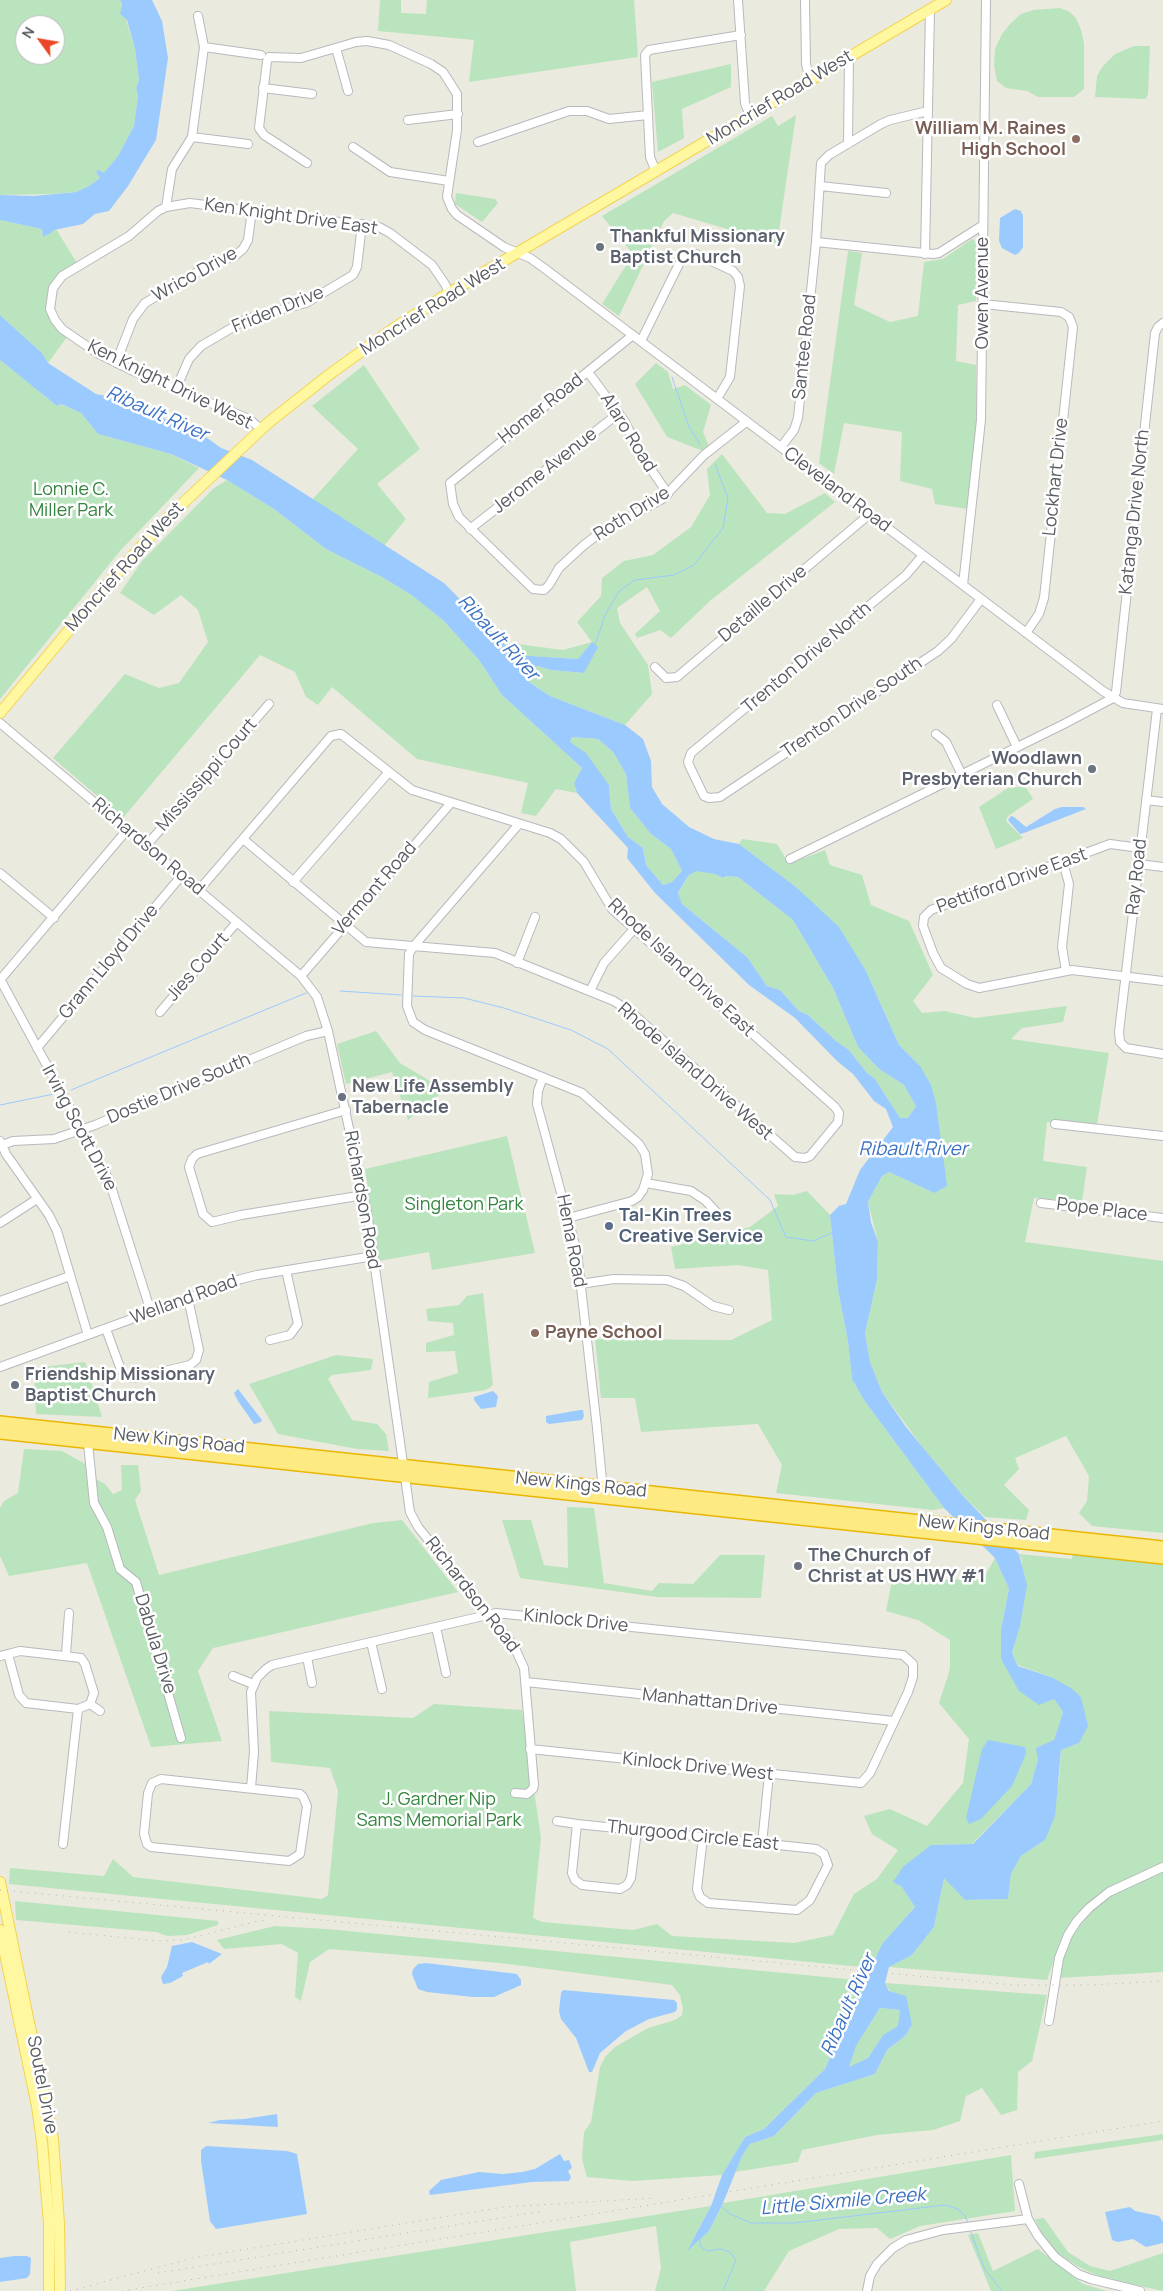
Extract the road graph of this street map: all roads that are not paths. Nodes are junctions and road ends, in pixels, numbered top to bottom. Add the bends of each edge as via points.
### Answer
1 (738, 0) edge
2 (805, 0) edge
3 (946, 0) edge
4 (986, 0) edge
5 (930, 10) junction
6 (198, 16) dead end
7 (741, 35) junction
8 (204, 47) junction
9 (336, 48) junction
10 (265, 56) junction
11 (849, 57) junction
12 (810, 80) junction
13 (263, 88) junction
14 (348, 91) dead end
15 (312, 94) dead end
16 (928, 112) junction
17 (458, 114) junction
18 (648, 115) junction
19 (750, 116) junction
20 (408, 120) dead end
21 (192, 137) junction
22 (478, 142) dead end
23 (248, 144) dead end
24 (848, 144) junction
25 (352, 147) dead end
26 (306, 163) dead end
27 (656, 172) junction
28 (449, 181) junction
29 (820, 186) junction
30 (886, 193) dead end
31 (166, 207) junction
32 (252, 210) junction
33 (362, 224) junction
34 (983, 225) junction
35 (816, 242) junction
36 (519, 253) junction
37 (925, 254) junction
38 (449, 293) junction
39 (983, 304) junction
40 (1160, 325) edge
41 (633, 335) junction
42 (642, 341) junction
43 (116, 363) junction
44 (588, 372) junction
45 (176, 389) junction
46 (717, 399) junction
47 (619, 413) junction
48 (746, 422) junction
49 (261, 429) junction
50 (781, 447) junction
51 (668, 494) junction
52 (868, 513) junction
53 (470, 529) junction
54 (923, 555) junction
55 (963, 585) junction
56 (981, 599) junction
57 (1026, 633) junction
58 (655, 667) dead end
59 (1113, 698) junction
60 (269, 704) dead end
61 (997, 705) dead end
62 (1160, 709) edge
63 (0, 713) edge
64 (0, 723) edge
65 (936, 734) dead end
66 (1017, 747) junction
67 (389, 772) junction
68 (962, 775) junction
69 (709, 798) joint
70 (1146, 800) junction
71 (1163, 802) edge
72 (450, 804) junction
73 (519, 824) junction
74 (127, 830) junction
75 (243, 839) junction
76 (146, 846) junction
77 (1140, 848) junction
78 (790, 859) dead end
79 (1063, 862) junction
80 (1139, 864) junction
81 (1163, 867) edge
82 (0, 873) edge
83 (182, 875) junction
84 (293, 882) junction
85 (199, 890) junction
86 (535, 917) dead end
87 (54, 918) junction
88 (237, 922) junction
89 (344, 924) junction
90 (634, 929) junction
91 (413, 947) junction
92 (517, 962) junction
93 (1066, 971) junction
94 (301, 976) junction
95 (1126, 977) junction
96 (0, 980) edge
97 (1163, 981) edge
98 (590, 991) junction
99 (160, 1012) dead end
100 (328, 1030) junction
101 (37, 1048) junction
102 (1163, 1054) edge
103 (543, 1077) junction
104 (346, 1110) junction
105 (1055, 1124) dead end
106 (82, 1130) junction
107 (1163, 1136) edge
108 (1, 1144) edge
109 (800, 1158) joint
110 (646, 1183) junction
111 (364, 1195) junction
112 (37, 1199) junction
113 (1040, 1203) dead end
114 (718, 1214) dead end
115 (568, 1218) junction
116 (1163, 1218) edge
117 (0, 1223) edge
118 (374, 1256) junction
119 (286, 1270) junction
120 (70, 1276) junction
121 (580, 1284) junction
122 (188, 1298) junction
123 (0, 1302) edge
124 (729, 1310) dead end
125 (151, 1312) junction
126 (106, 1328) junction
127 (88, 1335) junction
128 (270, 1340) dead end
129 (0, 1367) edge
130 (0, 1422) edge
131 (21, 1430) junction
132 (0, 1433) edge
133 (88, 1443) junction
134 (222, 1451) junction
135 (403, 1471) junction
136 (599, 1492) junction
137 (762, 1510) junction
138 (1113, 1547) junction
139 (1163, 1547) edge
140 (1163, 1558) edge
141 (70, 1614) dead end
142 (489, 1615) junction
143 (436, 1627) junction
144 (372, 1642) junction
145 (4, 1655) edge
146 (66, 1655) junction
147 (307, 1657) junction
148 (446, 1673) dead end
149 (233, 1676) dead end
150 (312, 1682) dead end
151 (526, 1682) junction
152 (253, 1684) junction
153 (382, 1689) dead end
154 (90, 1704) junction
155 (78, 1709) junction
156 (100, 1711) dead end
157 (894, 1721) junction
158 (181, 1738) dead end
159 (530, 1749) junction
160 (769, 1774) junction
161 (251, 1788) junction
162 (515, 1794) dead end
163 (557, 1821) dead end
164 (578, 1824) junction
165 (636, 1830) junction
166 (703, 1837) junction
167 (63, 1844) dead end
168 (762, 1844) junction
169 (1163, 1868) edge
170 (0, 1882) edge
171 (0, 1930) edge
172 (1049, 2021) dead end
173 (1019, 2184) dead end
174 (1028, 2219) junction
175 (49, 2289) edge
176 (60, 2289) edge
177 (867, 2291) edge
178 (1140, 2291) edge

1 - 7 street
2 - 12 street via 806,64
3 - 5 main road, Moncrief Road West
4 - 34 street, Owen Avenue
5 - 11 main road, Moncrief Road West
5 - 16 street
6 - 8 street
7 - 18 street via 648,51 644,57
7 - 19 street via 745,103
8 - 10 street, Cleveland Road
8 - 21 street
9 - 10 street, Cleveland Road via 301,58
9 - 14 street
9 - 17 street, Cleveland Road via 361,42 381,42 431,64 443,72 454,88
10 - 13 street
11 - 12 main road, Moncrief Road West
11 - 24 street
12 - 19 main road, Moncrief Road West
13 - 15 street
13 - 26 street via 260,131
16 - 24 street via 890,120
16 - 37 street
17 - 20 street
17 - 28 street, Cleveland Road
18 - 22 street via 609,119 587,111 569,111
18 - 27 street via 650,157
19 - 27 main road, Moncrief Road West
21 - 23 street
21 - 31 street via 172,169
24 - 29 street via 821,163
25 - 28 street via 390,172
27 - 36 main road, Moncrief Road West
28 - 36 street, Cleveland Road via 449,204 457,214 504,247
29 - 30 street
29 - 35 street, Santee Road
31 - 32 street, Ken Knight Drive East via 190,203
31 - 43 street, Ken Knight Drive West via 129,236 62,276 50,294 52,316 58,324 78,341
32 - 33 street, Ken Knight Drive East
32 - 43 street, Wrico Drive via 248,240 240,252 207,266 145,304 133,319
33 - 38 street, Ken Knight Drive East via 387,230 425,260 436,269
33 - 45 street, Friden Drive via 356,271 350,278 306,303 247,320 200,346 189,359
34 - 37 street via 939,253
34 - 39 street, Owen Avenue
35 - 37 street
35 - 50 street, Santee Road via 798,418 794,430
36 - 38 main road, Moncrief Road West
36 - 41 street, Cleveland Road
38 - 49 main road, Moncrief Road West via 354,356
39 - 55 street, Owen Avenue via 981,420
39 - 57 street, Lockhart Drive via 1061,312 1069,317 1073,327 1044,598 1039,614
40 - 59 street, Katanga Drive North via 1155,333
41 - 42 street, Cleveland Road
41 - 44 street, Homer Road
42 - 46 street, Cleveland Road
42 - 46 street via 680,262 686,256 696,254 733,271 740,286 730,376
43 - 45 street, Ken Knight Drive West
44 - 47 street, Alaro Road
44 - 53 street, Homer Road via 450,483 455,512
45 - 49 street, Ken Knight Drive West via 249,419
46 - 48 street, Cleveland Road
47 - 51 street, Alaro Road via 640,454
47 - 53 street, Jerome Avenue
48 - 50 street, Cleveland Road
48 - 51 street, Roth Drive via 704,455
49 - 63 main road, Moncrief Road West via 162,523
50 - 52 street, Cleveland Road
51 - 53 street, Roth Drive via 584,545 559,568 544,590 533,589
52 - 54 street, Cleveland Road
52 - 58 street, Detaille Drive via 677,677 666,678
54 - 55 street, Cleveland Road
54 - 69 street, Trenton Drive North via 906,575 695,750 689,757 690,767 700,792
55 - 56 street, Cleveland Road
56 - 57 street, Cleveland Road
56 - 69 street, Trenton Drive South via 938,651 720,797
57 - 59 street, Cleveland Road
59 - 62 street, Cleveland Road via 1135,706
59 - 66 street
60 - 76 street, Mississippi Court
61 - 66 street
62 - 70 street, Ray Road
64 - 74 street, Richardson Road
65 - 68 street via 946,742
66 - 68 street
67 - 72 street, Rhode Island Drive East via 412,790
67 - 75 street, Rhode Island Drive East via 346,736 338,733 331,736
67 - 84 street
68 - 78 street
70 - 71 street
70 - 77 street, Ray Road
72 - 73 street, Rhode Island Drive East
72 - 89 street, Vermont Road
73 - 90 street, Rhode Island Drive East via 561,839 584,862 612,910
73 - 91 street
74 - 76 street, Richardson Road
74 - 87 street
75 - 84 street, Rhode Island Drive West
75 - 85 street
76 - 83 street, Richardson Road
77 - 79 street, Pettiford Drive East via 1110,844
77 - 80 street, Ray Road
79 - 93 street via 1069,884 1062,947
79 - 93 street, Pettiford Drive East via 927,913 923,926 932,954 941,968 978,988
80 - 81 street
80 - 95 street, Ray Road
82 - 87 street
83 - 85 street, Richardson Road
83 - 101 street, Grann Lloyd Drive
84 - 89 street, Rhode Island Drive West
85 - 88 street, Richardson Road
86 - 92 street
87 - 96 street
88 - 94 street, Richardson Road
88 - 99 street, Jies Court
89 - 91 street, Rhode Island Drive West via 366,942
89 - 94 street, Vermont Road
90 - 98 street via 604,963
90 - 109 street, Rhode Island Drive East via 835,1107 840,1118 836,1127 810,1156
91 - 92 street, Rhode Island Drive West via 486,951
91 - 103 street via 409,954 406,1001 413,1022 425,1030
92 - 98 street, Rhode Island Drive West
93 - 95 street
94 - 100 street, Richardson Road via 324,1011
95 - 97 street
95 - 102 street, Ray Road via 1119,1032 1122,1045 1130,1050
96 - 101 street, Irving Scott Drive
98 - 109 street, Rhode Island Drive West via 628,1010 792,1155
100 - 104 street, Richardson Road
100 - 106 street, Dostie Drive South via 306,1036
101 - 106 street, Irving Scott Drive
103 - 110 street via 582,1093 634,1138 645,1154
103 - 115 street, Hema Road via 537,1104
104 - 111 street, Richardson Road
104 - 111 street via 197,1154 189,1167 203,1214 216,1222 241,1214
105 - 107 street
106 - 108 street, Dostie Drive South via 54,1140
106 - 125 street, Irving Scott Drive via 112,1188
108 - 112 street
110 - 114 street via 690,1191
110 - 115 street via 632,1201
111 - 118 street, Richardson Road
112 - 117 street
112 - 120 street via 56,1231
113 - 116 street, Pope Place
115 - 121 street, Hema Road via 577,1252
118 - 119 street, Welland Road
118 - 135 street, Richardson Road
119 - 122 street, Welland Road via 241,1279
119 - 128 street via 298,1324 290,1335
120 - 123 street
120 - 127 street
121 - 124 street via 614,1279 667,1280 684,1286 713,1306
121 - 136 street, Hema Road via 602,1480
122 - 125 street, Welland Road
122 - 126 street via 199,1350 196,1360 190,1365 136,1378 124,1374
125 - 126 street, Welland Road
126 - 127 street, Welland Road
127 - 129 street, Welland Road
130 - 131 highway, New Kings Road
131 - 132 highway, New Kings Road
131 - 133 highway, New Kings Road
131 - 134 highway, New Kings Road
133 - 134 highway, New Kings Road
133 - 158 street, Dabula Drive via 94,1503 107,1527 120,1569 136,1582
134 - 135 highway, New Kings Road
135 - 136 highway, New Kings Road
135 - 142 street, Richardson Road via 413,1520
136 - 137 highway, New Kings Road
137 - 138 highway, New Kings Road via 948,1524
137 - 138 highway, New Kings Road via 1018,1543
138 - 139 highway, New Kings Road
138 - 140 highway, New Kings Road
141 - 146 street
142 - 143 street, Kinlock Drive
142 - 151 street, Richardson Road via 519,1653
142 - 157 street, Kinlock Drive via 501,1613 903,1655 911,1660 914,1670
143 - 144 street, Kinlock Drive
143 - 148 street
144 - 147 street, Kinlock Drive
144 - 153 street
145 - 146 street via 20,1651
145 - 155 street via 23,1701
146 - 154 street via 80,1658 85,1664 94,1693
147 - 150 street
147 - 152 street, Kinlock Drive via 272,1665
149 - 152 street
151 - 157 street, Manhattan Drive
151 - 159 street, Richardson Road
152 - 161 street via 250,1700 254,1752
154 - 155 street
154 - 156 street
155 - 167 street
157 - 160 street, Kinlock Drive West via 865,1781 856,1784
159 - 160 street, Kinlock Drive West
159 - 162 street, Richardson Road via 533,1790 527,1794
160 - 168 street
161 - 161 street via 295,1792 303,1797 306,1806 302,1850 297,1858 288,1861 156,1848 147,1844 144,1834 148,1793 152,1784 161,1779
163 - 164 street, Thurgood Circle East
164 - 165 street, Thurgood Circle East
164 - 165 street via 572,1873 575,1880 582,1885 620,1889 631,1878
165 - 166 street, Thurgood Circle East
166 - 168 street, Thurgood Circle East
166 - 168 street, Thurgood Circle East via 697,1890 708,1903 792,1911 801,1908 810,1900 826,1869 827,1857 816,1849
169 - 172 street via 1109,1892 1077,1921 1059,1958
170 - 176 main road, Soutel Drive via 53,2139 60,2224
171 - 175 main road, Soutel Drive via 38,2115 49,2214
173 - 174 street
174 - 177 street via 944,2230 906,2240 877,2264
174 - 178 street via 1046,2247 1078,2274

